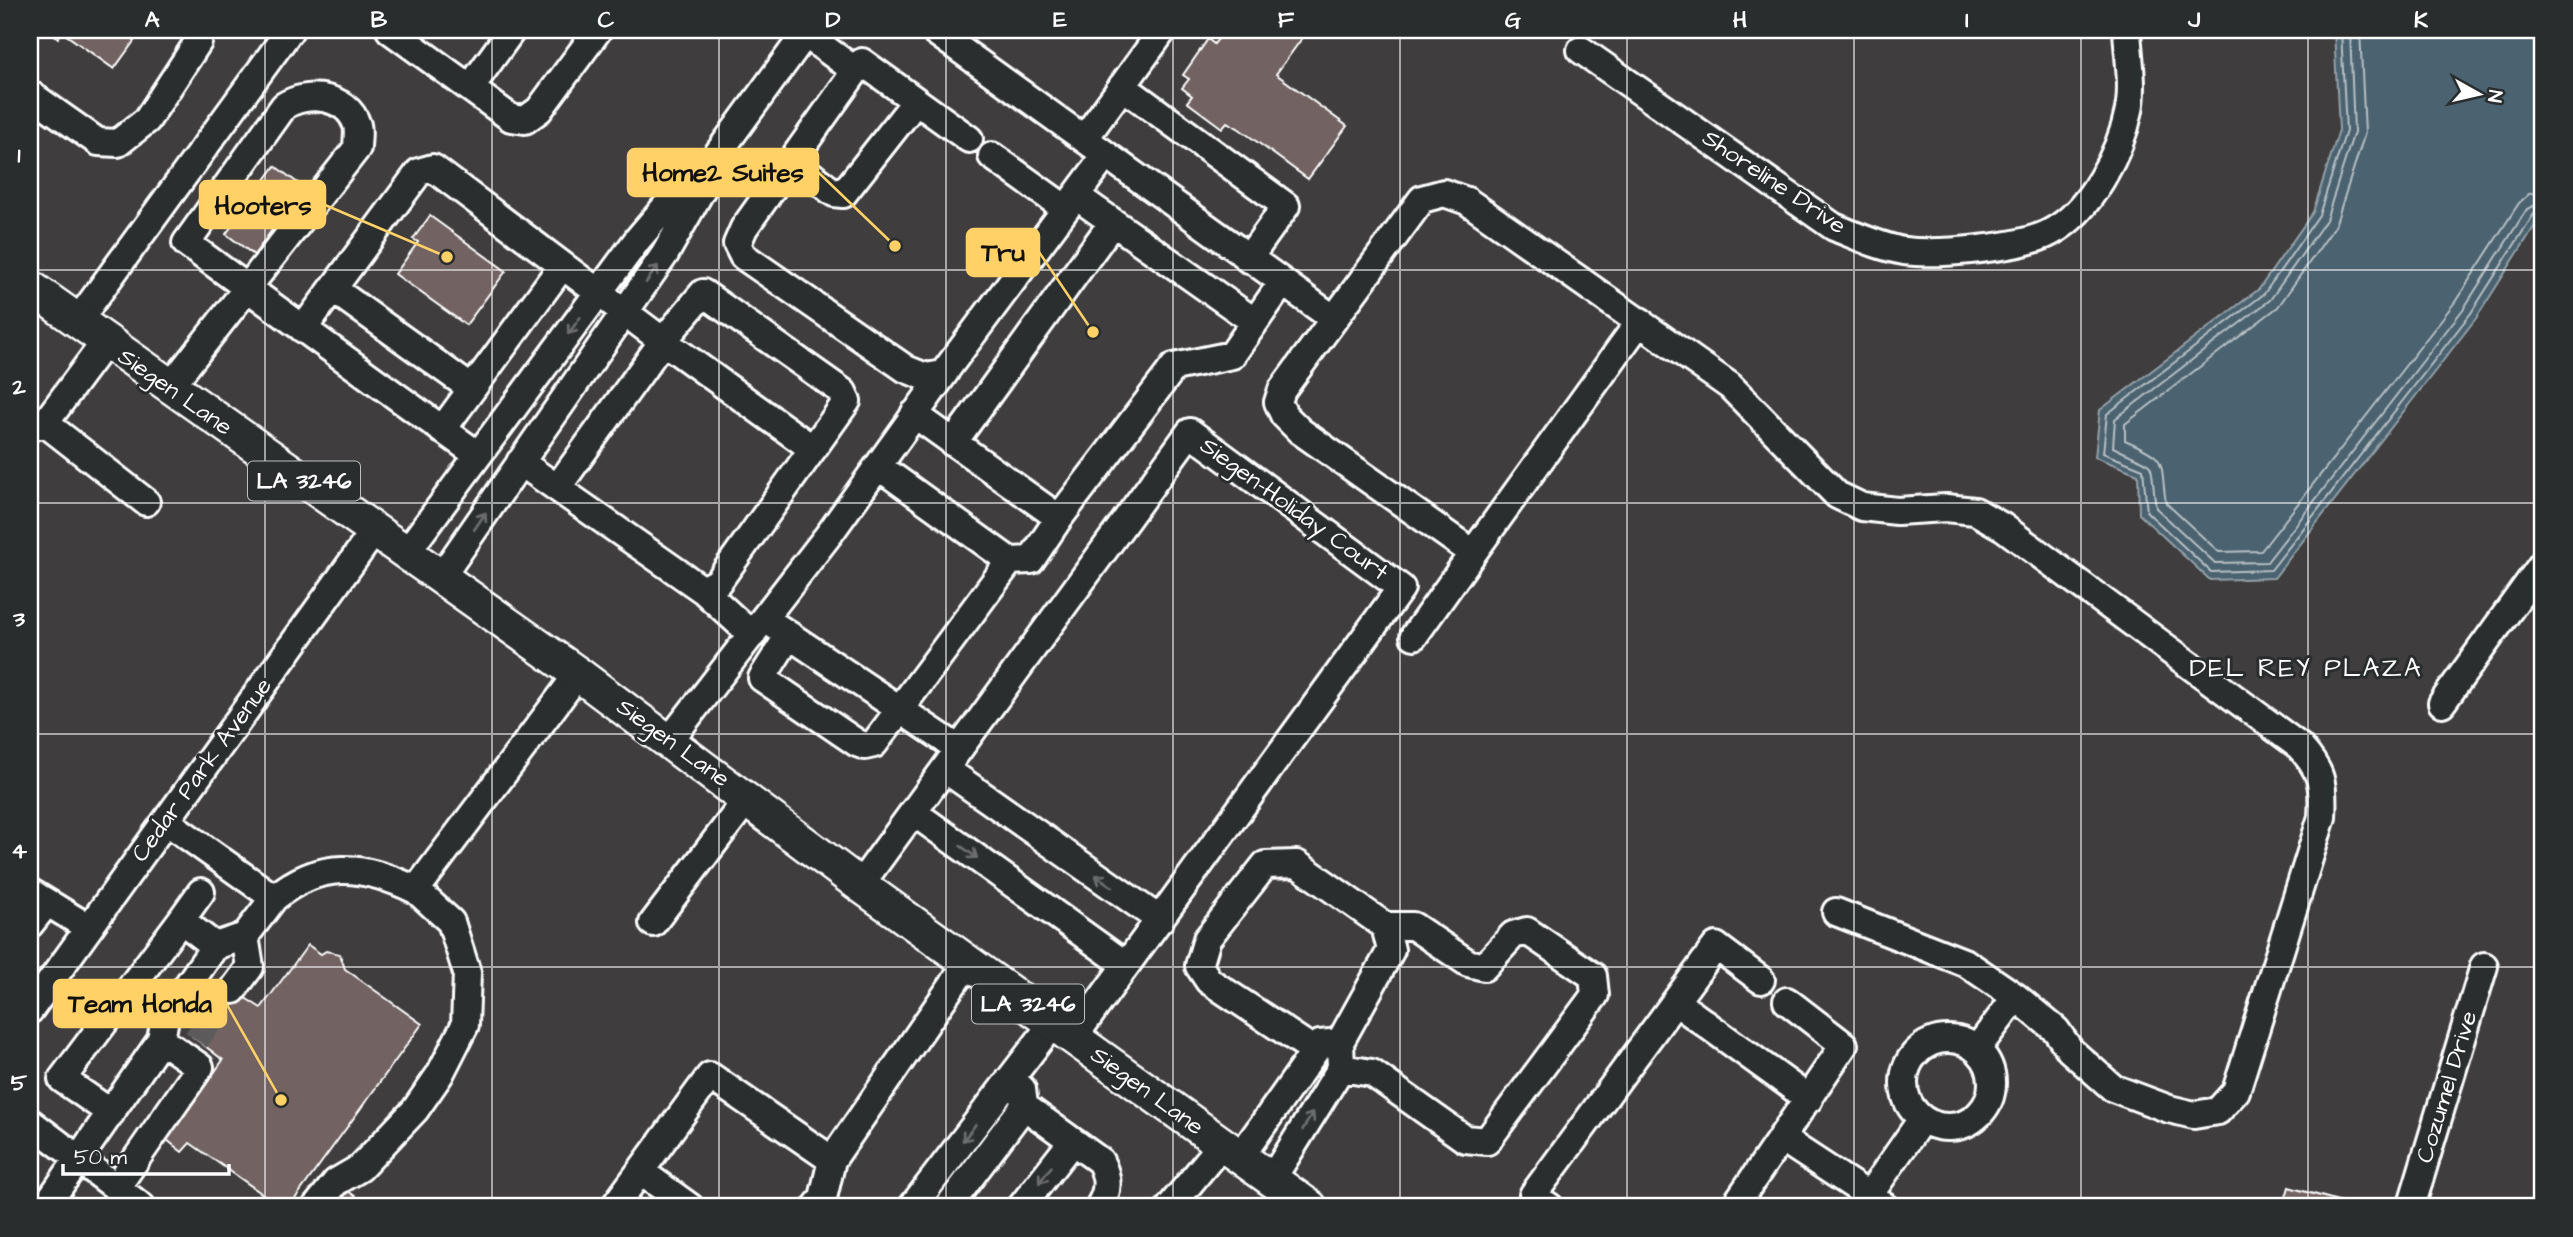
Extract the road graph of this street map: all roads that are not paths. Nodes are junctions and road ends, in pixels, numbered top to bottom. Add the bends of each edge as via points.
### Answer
1 (200, 30) edge
2 (290, 30) edge
3 (390, 30) edge
4 (512, 30) edge
5 (598, 30) edge
6 (933, 30) edge
7 (1163, 30) edge
8 (2127, 30) edge
9 (807, 32) edge
10 (422, 39) edge
11 (1581, 50) dead end
12 (856, 71) junction
13 (1122, 86) junction
14 (470, 88) junction
15 (916, 101) junction
16 (35, 108) edge
17 (969, 139) dead end
18 (1084, 139) junction
19 (1106, 155) junction
20 (992, 156) dead end
21 (714, 159) junction
22 (792, 160) junction
23 (1071, 202) junction
24 (1113, 222) junction
25 (1248, 259) junction
26 (562, 266) junction
27 (1282, 283) junction
28 (30, 287) edge
29 (248, 289) junction
30 (333, 289) junction
31 (598, 293) junction
32 (624, 313) junction
33 (1334, 319) junction
34 (1640, 321) junction
35 (78, 322) junction
36 (1255, 322) junction
37 (303, 329) junction
38 (663, 341) junction
39 (105, 342) junction
40 (946, 371) junction
41 (169, 388) junction
42 (472, 389) junction
43 (914, 414) junction
44 (37, 425) edge
45 (442, 430) junction
46 (953, 443) junction
47 (813, 449) junction
48 (478, 456) junction
49 (520, 462) junction
50 (878, 466) junction
51 (557, 488) junction
52 (146, 502) dead end
53 (1059, 518) junction
54 (375, 530) junction
55 (406, 553) junction
56 (1472, 553) junction
57 (1010, 561) junction
58 (2543, 563) edge
59 (441, 577) junction
60 (703, 590) junction
61 (758, 627) junction
62 (789, 635) junction
63 (1414, 636) dead end
64 (578, 674) junction
65 (2442, 703) dead end
66 (901, 710) junction
67 (669, 741) junction
68 (952, 759) junction
69 (748, 798) junction
70 (914, 812) junction
71 (166, 821) junction
72 (860, 885) junction
73 (416, 890) junction
74 (201, 892) dead end
75 (274, 898) junction
76 (35, 906) edge
77 (1836, 912) dead end
78 (181, 920) junction
79 (1160, 920) junction
80 (653, 923) dead end
81 (1385, 926) junction
82 (89, 928) junction
83 (246, 936) junction
84 (215, 946) junction
85 (970, 961) junction
86 (1126, 965) junction
87 (2484, 966) dead end
88 (1761, 980) dead end
89 (233, 990) tunnel mouth
90 (2015, 997) junction
91 (1787, 1000) dead end
92 (1677, 1003) junction
93 (30, 1010) edge
94 (1063, 1031) junction
95 (161, 1040) junction
96 (1340, 1042) junction
97 (1977, 1049) junction
98 (1315, 1051) junction
99 (1341, 1068) junction
100 (1011, 1079) junction
101 (1808, 1100) junction
102 (1024, 1105) junction
103 (111, 1113) junction
104 (1922, 1119) junction
105 (30, 1122) edge
106 (1781, 1138) junction
107 (1071, 1143) junction
108 (1231, 1150) junction
109 (79, 1160) junction
110 (832, 1160) junction
111 (640, 1171) junction
112 (1272, 1179) junction
113 (116, 1188) junction
114 (1872, 1204) edge
115 (45, 1207) edge
116 (142, 1207) edge
117 (316, 1207) edge
118 (614, 1207) edge
119 (690, 1207) edge
120 (816, 1207) edge
121 (912, 1207) edge
122 (948, 1207) edge
123 (1021, 1207) edge
124 (1099, 1207) edge
125 (1170, 1207) edge
126 (1310, 1207) edge
127 (1550, 1207) edge
128 (1734, 1207) edge
129 (2410, 1207) edge

1 - 16 street via 198,42 147,120 118,143 98,142
2 - 35 street
3 - 10 street
4 - 14 street
5 - 14 street via 539,110 525,120 511,118
6 - 18 street
7 - 13 street
8 - 11 street, Shoreline Drive via 2130,107 2115,157 2085,202 2053,232 2020,244 1906,251 1834,227
9 - 12 street
9 - 21 street
10 - 14 street
12 - 15 street via 862,62
12 - 22 street
13 - 18 street
13 - 25 street via 1286,206
15 - 17 street
15 - 22 street via 843,194 834,193
18 - 19 street
19 - 23 street
19 - 25 street
20 - 23 street
21 - 31 street via 697,170
32 -> 21 street via 666,254
22 - 40 street via 744,228 737,244 743,256 906,369 926,377
23 - 24 street
23 - 40 street
24 - 36 street
24 - 46 street
25 - 27 street
26 - 30 street via 433,169 419,172
26 - 31 street
26 - 42 street
27 - 33 street
27 - 36 street
28 - 35 main road, Siegen Lane / LA 3246
29 - 29 street via 186,243 284,106 297,98 326,98 345,107 351,116 357,126 357,148
29 - 37 street
29 - 41 street
30 - 37 street
30 - 42 street
31 - 32 street
31 -> 48 street
32 - 38 street
32 - 49 street
33 - 34 street via 1422,199 1444,193 1467,201
33 - 56 street via 1282,390 1278,402 1284,415
34 - 56 street
34 - 90 street via 1730,386 1837,495 1874,509 1975,511 2299,746 2317,766 2324,790 2322,817 2236,1091 2218,1111 2194,1115 2113,1088 2070,1050 2056,1030
35 - 39 main road, Siegen Lane / LA 3246
36 - 53 street via 1232,355 1174,367
37 - 45 street
38 - 47 street
38 - 47 street via 703,293 722,304 843,392 847,401
38 - 51 street
39 - 41 main road, Siegen Lane / LA 3246
39 - 44 street
40 - 43 street
41 - 54 main road, Siegen Lane / LA 3246
42 - 45 street
43 - 46 street
43 - 50 street
44 - 52 street
45 - 48 street
46 - 53 street
47 - 60 street via 718,582
48 - 55 street
49 - 51 street
59 -> 49 street
50 - 57 street
50 - 61 street
51 - 60 street
53 - 57 street via 1031,560
54 - 55 main road, Siegen Lane / LA 3246
54 - 71 street, Cedar Park Avenue
55 - 59 main road, Siegen Lane / LA 3246
56 - 63 street
57 - 66 street
58 - 65 street
59 - 64 main road, Siegen Lane / LA 3246
60 - 61 street
61 - 62 street
61 - 67 street
62 - 66 street
62 - 66 street via 762,678 857,743 874,744
64 - 67 main road, Siegen Lane / LA 3246
64 - 73 street
66 - 68 street
67 - 69 main road, Siegen Lane / LA 3246
68 - 70 street, Siegen-Holiday Court
79 -> 68 street
68 - 79 street, Siegen-Holiday Court via 1190,432 1401,588
69 - 72 main road, Siegen Lane / LA 3246
69 - 80 street
70 - 72 street, Siegen-Holiday Court
70 -> 86 street
71 - 75 street
71 - 82 street, Cedar Park Avenue
72 - 85 main road, Siegen Lane / LA 3246
73 - 75 street via 383,875 342,869 295,881
73 - 117 street via 451,922 467,972 466,1025 415,1110 360,1168 336,1182
74 - 78 street
75 - 83 street
76 - 82 street
77 - 90 street via 1966,963
78 - 84 street
78 - 103 street via 62,1079
79 - 86 street, Siegen-Holiday Court
81 - 96 street via 1391,950
81 - 98 street via 1297,864 1265,865 1207,939 1199,965 1209,981
81 - 99 street via 1413,926 1468,963 1484,967 1513,935 1527,931 1593,976 1595,995 1487,1141 1465,1139 1372,1073
82 - 93 street, Cedar Park Avenue
83 - 84 street
83 - 89 street via 250,967
84 - 95 street via 165,1018
85 - 94 main road, Siegen Lane / LA 3246
85 - 110 street
86 - 94 street, Siegen-Holiday Court
87 - 129 street, Cozumel Drive
88 - 92 street via 1716,946
90 - 97 street
91 - 101 street via 1844,1045
92 - 101 street
92 - 127 street via 1533,1195
94 - 100 street, Siegen-Holiday Court
94 - 108 main road, Siegen Lane / LA 3246
95 - 103 street
95 - 113 street via 191,1048 200,1067
96 - 98 street via 1320,1044
96 - 99 street
97 - 104 street via 1992,1074 1990,1097 1979,1116 1951,1128
97 - 104 street via 1964,1041 1943,1040 1923,1046 1913,1056 1905,1076 1906,1097
98 - 108 street
112 -> 99 street
100 - 102 street via 1022,1089
100 -> 121 street, Siegen-Holiday Court
101 - 106 street
102 - 107 street
102 - 122 street
103 - 109 street
104 - 114 street
105 - 109 street
106 - 114 street
106 - 128 street
107 -> 123 street
107 - 124 street via 1100,1161 1107,1174 1108,1186
108 - 112 main road, Siegen Lane / LA 3246
108 - 125 street
109 - 113 street
109 - 115 street
110 - 111 street via 710,1076
110 - 120 street via 823,1198
111 - 118 street
111 - 119 street
112 - 126 main road, Siegen Lane / LA 3246
113 - 116 street

